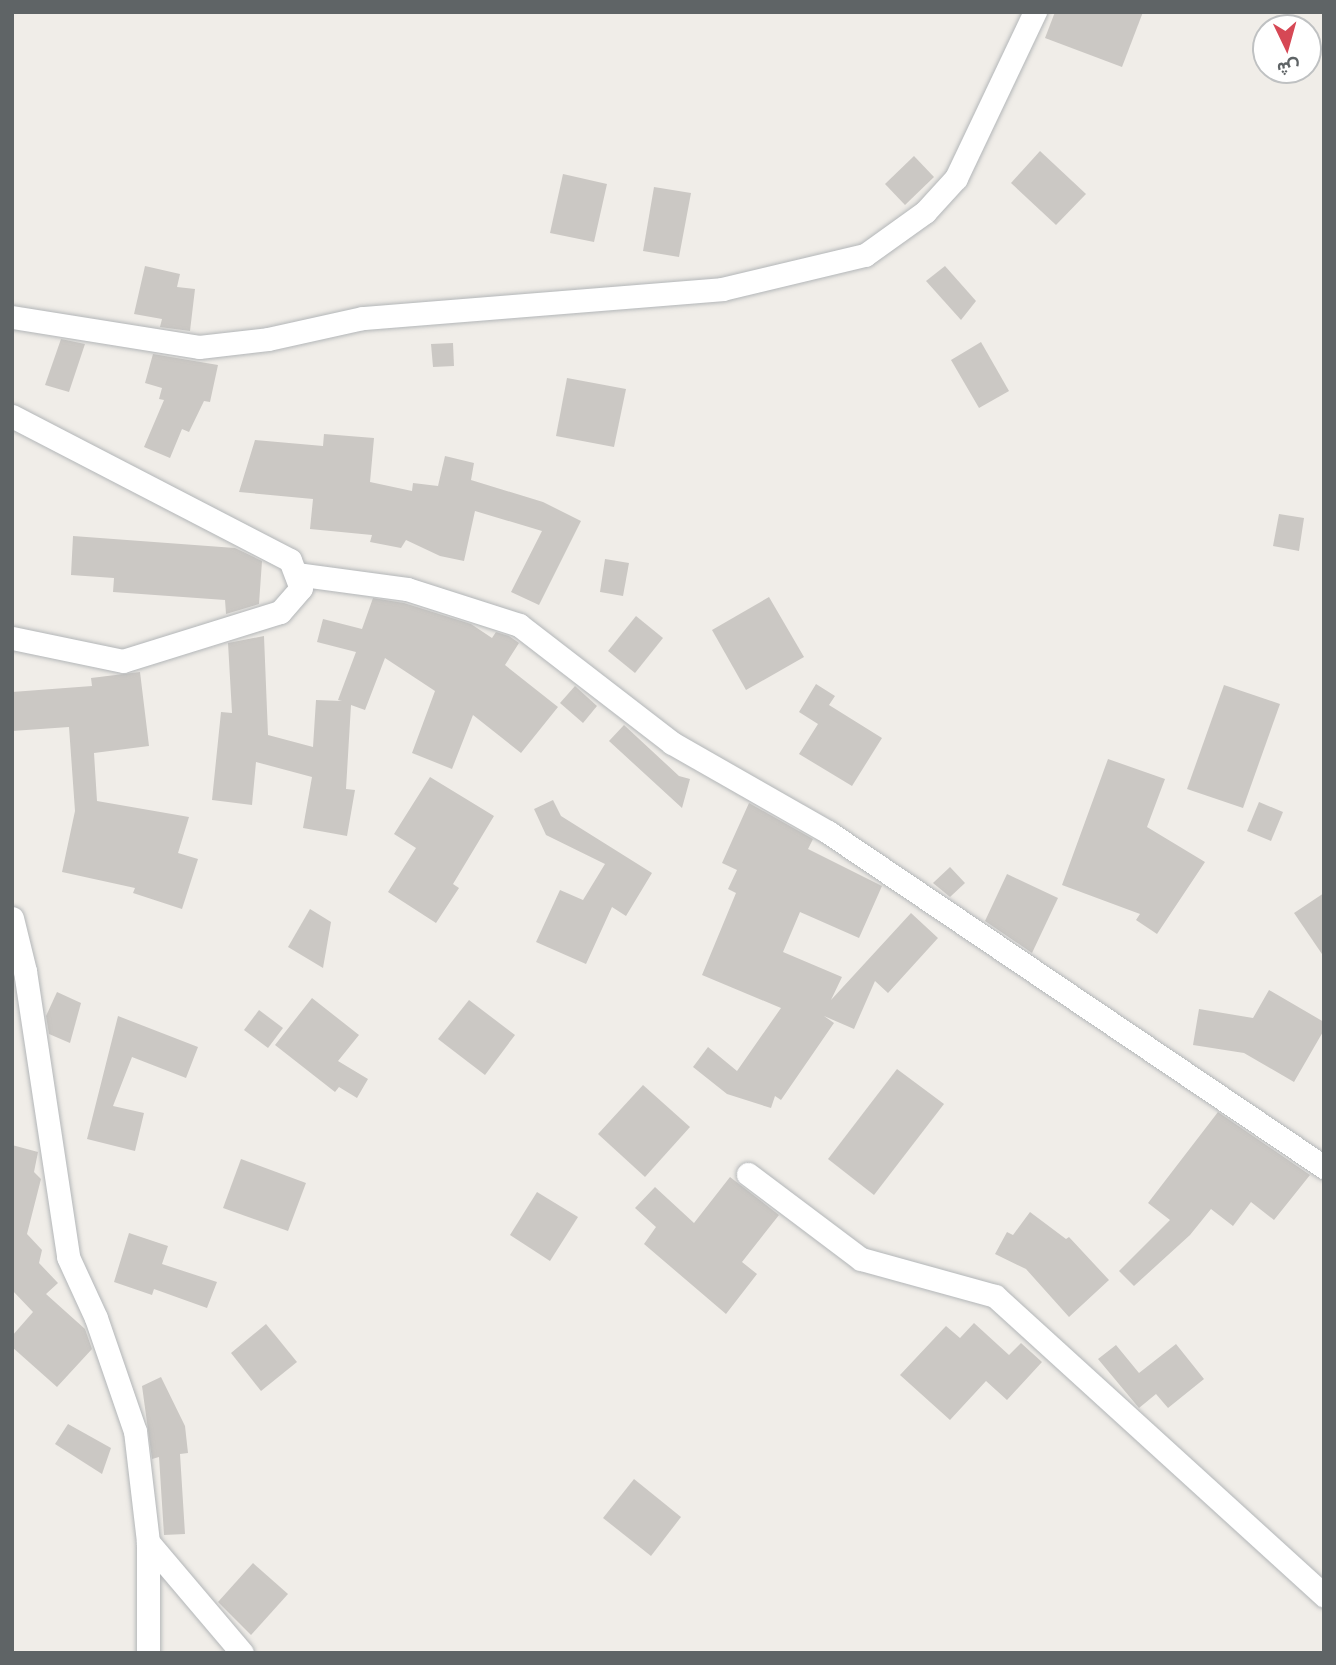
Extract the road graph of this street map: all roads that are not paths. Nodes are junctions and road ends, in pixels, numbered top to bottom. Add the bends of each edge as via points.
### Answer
1 (1035, 12) edge
2 (12, 317) edge
3 (12, 416) edge
4 (296, 574) junction
5 (12, 638) edge
6 (12, 918) edge
7 (1324, 1167) edge
8 (748, 1174) dead end
9 (148, 1542) junction
10 (1324, 1595) edge
11 (148, 1653) edge
12 (242, 1653) edge

1 - 2 street via 956,178 925,212 865,255 722,289 363,318 268,339 199,347
3 - 4 street via 233,527 290,560
4 - 5 street via 301,588 279,612 123,661
4 - 7 street via 407,589 519,625 671,743 828,832
6 - 9 street via 26,971 68,1257 96,1318 135,1431
8 - 10 street via 862,1259 995,1296
9 - 11 street
9 - 12 street

